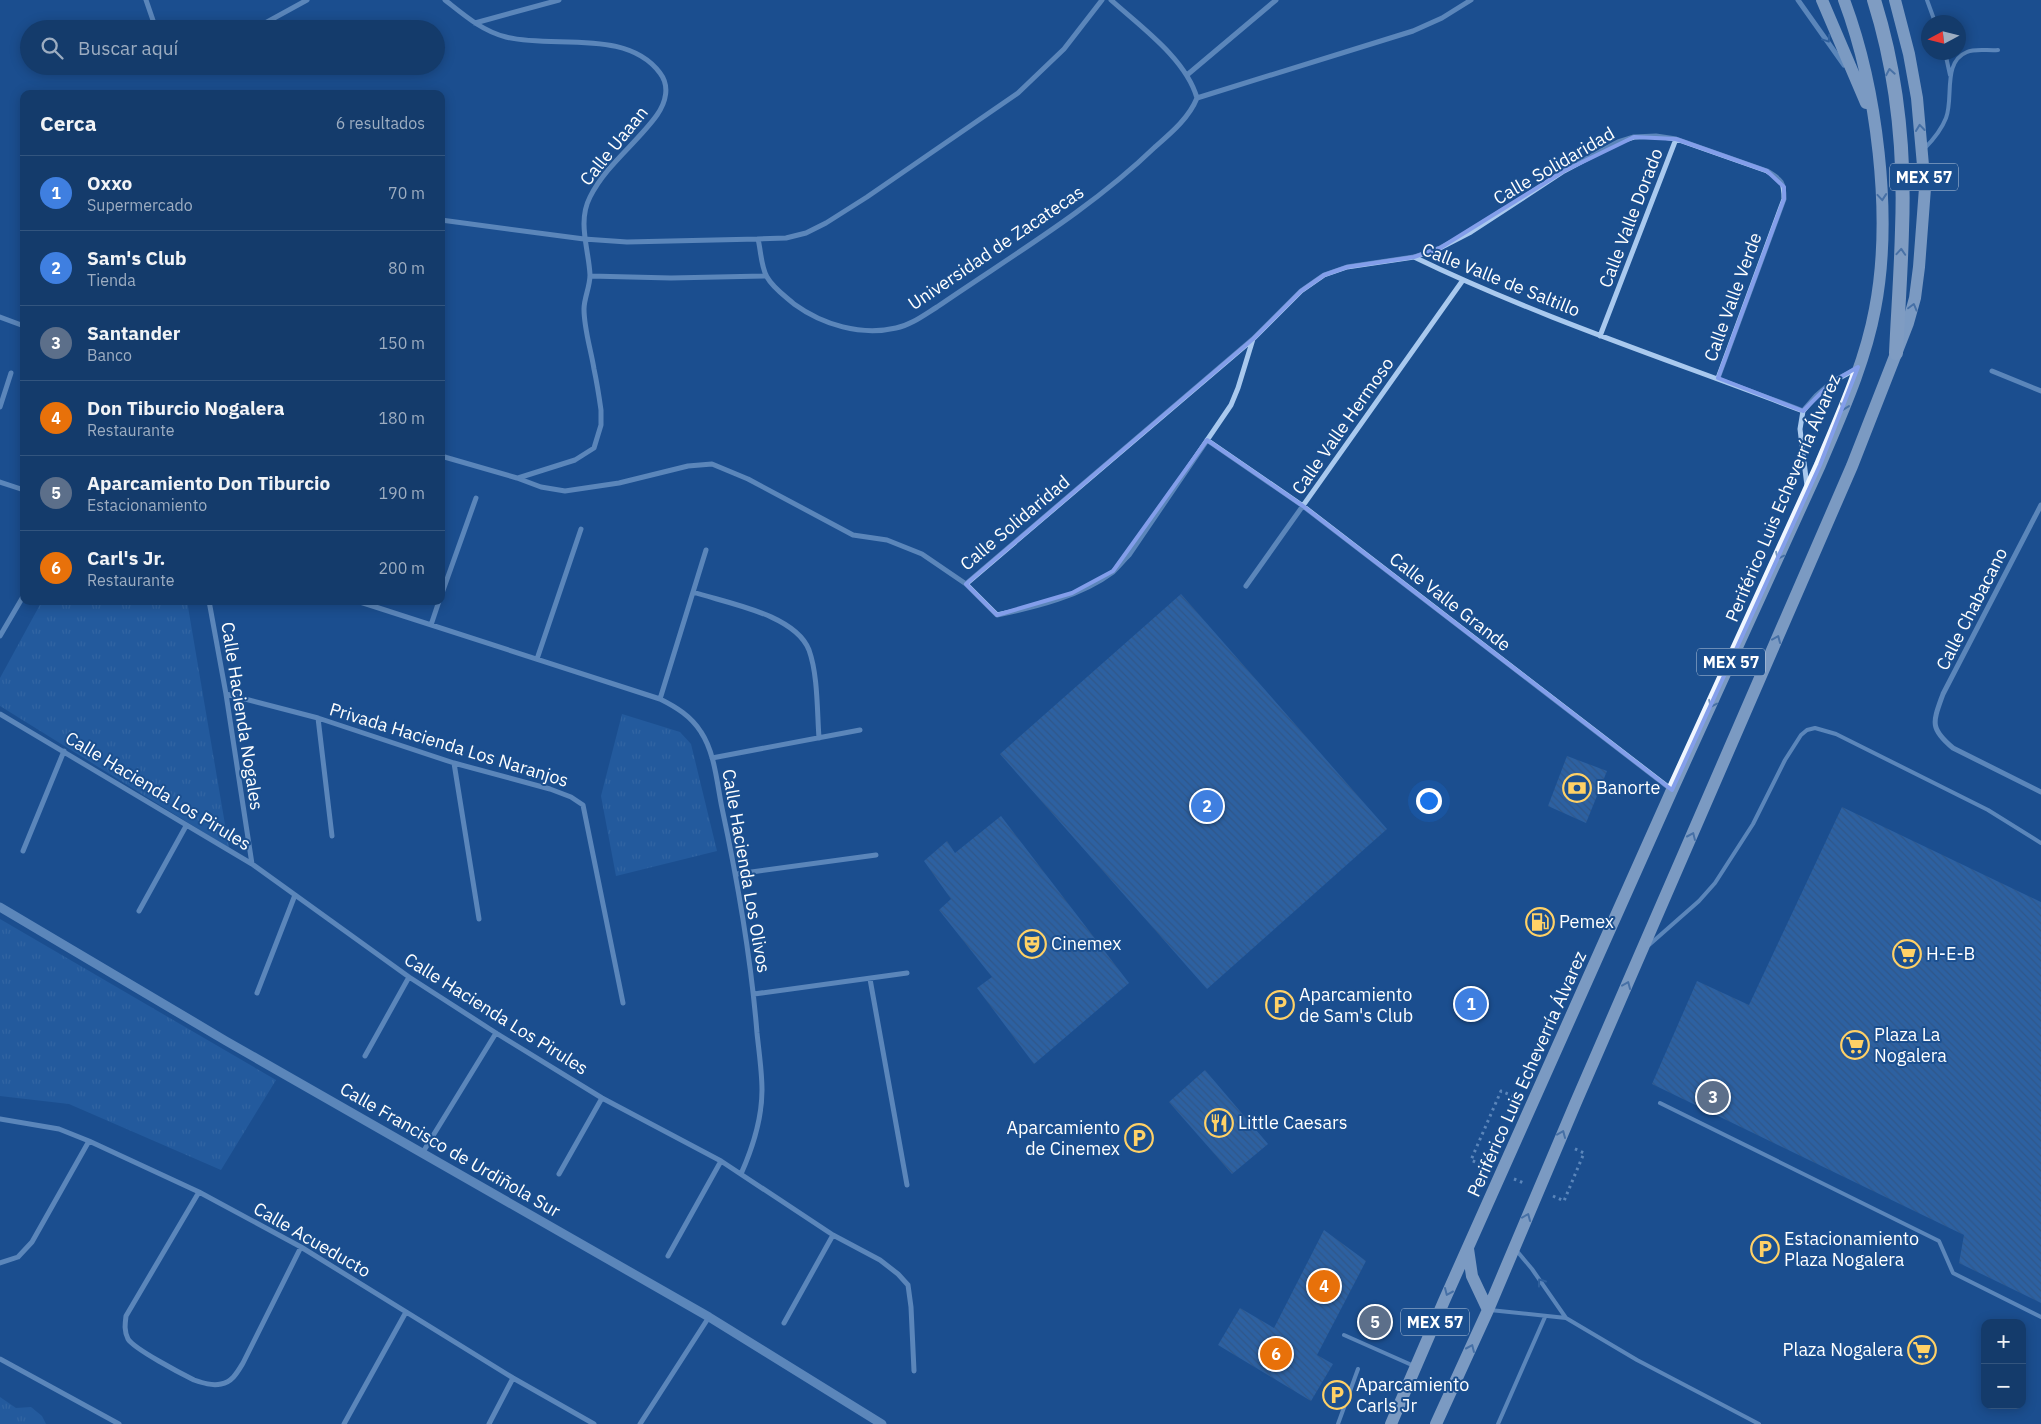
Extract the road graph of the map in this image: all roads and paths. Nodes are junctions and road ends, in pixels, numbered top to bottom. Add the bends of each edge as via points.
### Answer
1 (146, 0) edge
2 (307, 0) edge
3 (445, 0) edge
4 (559, 0) edge
5 (1102, 0) edge
6 (1112, 0) edge
7 (1276, 0) edge
8 (1471, 0) edge
9 (1798, 0) edge
10 (1822, 0) edge
11 (1844, 0) edge
12 (1874, 0) edge
13 (1895, 0) edge
14 (1927, 0) edge
15 (1932, 15) edge
16 (153, 20) edge
17 (270, 20) edge
18 (475, 23) junction
19 (1998, 50) dead end
20 (1947, 60) edge
21 (1187, 74) junction
22 (1950, 74) junction
23 (1861, 90) junction
24 (1197, 98) junction
25 (1676, 139) junction
26 (1877, 149) junction
27 (1922, 150) junction
28 (445, 221) edge
29 (1774, 226) joint
30 (584, 239) junction
31 (758, 240) junction
32 (1414, 257) junction
33 (590, 276) junction
34 (766, 276) junction
35 (1462, 280) junction
36 (0, 317) edge
37 (20, 324) edge
38 (1600, 336) junction
39 (1253, 339) junction
40 (1896, 353) junction
41 (1858, 367) junction
42 (1992, 371) dead end
43 (11, 372) dead end
44 (1718, 378) junction
45 (2041, 391) edge
46 (0, 407) edge
47 (1803, 411) junction
48 (1207, 440) junction
49 (445, 457) edge
50 (517, 478) junction
51 (0, 482) edge
52 (20, 489) edge
53 (1808, 492) junction
54 (476, 498) dead end
55 (2041, 505) edge
56 (1304, 506) junction
57 (580, 529) dead end
58 (706, 550) dead end
59 (966, 584) junction
60 (445, 585) edge
61 (1246, 586) dead end
62 (693, 592) junction
63 (20, 602) edge
64 (210, 605) edge
65 (369, 605) edge
66 (438, 605) edge
67 (431, 625) junction
68 (0, 636) edge
69 (537, 659) junction
70 (226, 694) junction
71 (660, 699) junction
72 (0, 714) edge
73 (318, 718) junction
74 (860, 730) dead end
75 (819, 738) junction
76 (64, 751) junction
77 (712, 758) junction
78 (454, 763) junction
79 (1672, 790) junction
80 (2041, 792) edge
81 (186, 826) junction
82 (332, 836) dead end
83 (2041, 843) edge
84 (23, 851) dead end
85 (876, 855) dead end
86 (252, 864) junction
87 (736, 874) junction
88 (295, 895) junction
89 (0, 906) edge
90 (139, 911) dead end
91 (479, 919) dead end
92 (1641, 952) junction
93 (907, 973) dead end
94 (408, 977) junction
95 (870, 979) junction
96 (257, 993) dead end
97 (754, 994) junction
98 (623, 1002) dead end
99 (496, 1033) junction
100 (365, 1056) dead end
101 (602, 1098) junction
102 (1660, 1102) dead end
103 (1533, 1104) junction
104 (0, 1119) edge
105 (89, 1141) junction
106 (1559, 1142) junction
107 (423, 1152) junction
108 (721, 1161) junction
109 (1488, 1168) dead end
110 (559, 1174) dead end
111 (741, 1174) junction
112 (1514, 1178) dead end
113 (907, 1185) dead end
114 (1530, 1186) dead end
115 (199, 1192) junction
116 (1547, 1193) dead end
117 (833, 1235) junction
118 (300, 1248) junction
119 (1468, 1248) junction
120 (1514, 1248) junction
121 (668, 1256) dead end
122 (0, 1263) edge
123 (1488, 1310) junction
124 (406, 1312) junction
125 (709, 1317) junction
126 (1546, 1317) junction
127 (2041, 1317) edge
128 (1566, 1318) junction
129 (784, 1323) dead end
130 (1344, 1335) dead end
131 (0, 1359) edge
132 (1416, 1367) junction
133 (1358, 1369) dead end
134 (914, 1371) dead end
135 (513, 1378) junction
136 (118, 1424) edge
137 (344, 1424) edge
138 (490, 1424) edge
139 (594, 1424) edge
140 (640, 1424) edge
141 (882, 1424) edge
142 (1338, 1424) edge
143 (1391, 1424) edge
144 (1436, 1424) edge
145 (1498, 1424) edge
146 (1758, 1424) edge

1 - 16 street
2 - 17 street
3 - 18 street, Calle Uaaan
4 - 18 street
5 - 31 street via 1064,49 1018,93 967,129 826,224 786,238
6 - 21 street
7 - 21 street
8 - 24 street via 1413,31
9 -> 23 street
10 - 23 main road
11 - 26 main road, Periférico Luis Echeverría Álvarez / MEX 57 via 1862,55
40 -> 12 highway via 1902,231 1899,126
27 -> 13 main road, MEX 57 via 1917,98
14 - 15 lane
18 - 30 street, Calle Uaaan via 488,31 521,40 582,42 622,49 650,62 665,80 666,95 660,111 602,178 589,198
19 - 22 lane via 1967,51 1955,61
20 - 22 lane
21 - 24 street
22 - 27 lane via 1947,117 1937,136
23 - 26 main road
24 - 34 street, Universidad de Zacatecas via 1179,125 1129,173 1073,215 918,319 898,328 875,332 852,330 828,322 778,291
25 - 29 street, Calle Solidaridad via 1779,178 1784,186 1784,199
25 - 32 street, Calle Solidaridad via 1634,137 1618,142 1564,171 1471,232
25 - 38 street, Calle Valle Dorado
26 -> 41 main road, Periférico Luis Echeverría Álvarez / MEX 57 via 1883,215 1882,264 1875,310
40 -> 27 main road, MEX 57 via 1910,315 1920,267 1926,188
28 - 30 street
29 - 44 street, Calle Valle Verde
30 - 31 street via 627,242
30 - 33 street, Calle Uaaan
31 - 34 street, Universidad de Zacatecas
32 - 35 street, Calle Valle de Saltillo
32 - 39 street, Calle Valle de Saltillo via 1347,267 1324,275 1300,291
33 - 34 street
33 - 50 street, Calle Uaaan via 584,309 601,410 601,425 594,448 574,460
35 - 38 street, Calle Valle de Saltillo
35 - 56 street, Calle Valle Hermoso
36 - 37 street
38 - 44 street, Calle Valle de Saltillo
39 - 48 street, Calle Valle de Saltillo via 1231,405
39 - 59 street, Calle Solidaridad
92 -> 40 main road, MEX 57 via 1848,475
41 - 47 street via 1832,382
41 -> 53 main road, Periférico Luis Echeverría Álvarez / MEX 57
42 - 45 street
43 - 46 street
44 - 47 street, Calle Valle de Saltillo
47 - 53 street via 1800,429
48 - 56 street, Calle Valle Grande
48 - 59 street, Calle Valle de Saltillo via 1129,555 1113,571 1072,593 1030,608 997,615
49 - 50 street, Calle Solidaridad
50 - 59 street, Calle Solidaridad via 541,487 566,491 712,464 853,535 887,540 922,554
51 - 52 street
53 -> 79 main road, Periférico Luis Echeverría Álvarez / MEX 57
54 - 60 street
55 - 80 street, Calle Chabacano via 1943,694 1935,727 1941,738 1953,748
56 - 61 street, Calle Valle Hermoso
56 - 79 street, Calle Valle Grande
57 - 69 street
58 - 62 street
62 - 71 street
62 - 75 street via 784,622 800,636 808,650 814,677
63 - 68 street
64 - 70 street, Calle Hacienda Nogales
65 - 67 street, Calle Hacienda Los Olivos
66 - 67 street
67 - 69 street, Calle Hacienda Los Olivos
69 - 71 street, Calle Hacienda Los Olivos
70 - 73 street, Privada Hacienda Los Naranjos
70 - 86 street, Calle Hacienda Nogales
71 - 77 street, Calle Hacienda Los Olivos via 679,709 693,722 702,733
72 - 76 street, Calle Hacienda Los Pirules
73 - 78 street, Privada Hacienda Los Naranjos
73 - 82 street
74 - 75 street
75 - 77 street
76 - 81 street, Calle Hacienda Los Pirules
76 - 84 street
77 - 87 street, Calle Hacienda Los Olivos
78 - 91 street
78 - 98 street, Privada Hacienda Los Naranjos via 550,789 583,805
79 - 103 main road, Periférico Luis Echeverría Álvarez / MEX 57
81 - 86 street, Calle Hacienda Los Pirules
81 - 90 street
83 - 92 lane via 1988,810 1836,734 1815,728 1807,730 1794,745 1753,824 1716,883
85 - 87 street
86 - 88 street, Calle Hacienda Los Pirules
87 - 97 street, Calle Hacienda Los Olivos
88 - 94 street, Calle Hacienda Los Pirules
88 - 96 street
89 - 107 street, Calle Francisco de Urdiñola Sur
106 -> 92 main road, MEX 57
93 - 95 street
94 - 99 street, Calle Hacienda Los Pirules
94 - 100 street
95 - 97 street
95 - 113 street
97 - 111 street, Calle Hacienda Los Olivos via 762,1090 753,1147
99 - 101 street, Calle Hacienda Los Pirules
99 - 107 street
101 - 108 street, Calle Hacienda Los Pirules
101 - 110 street
102 - 127 lane via 1939,1241 1953,1273
103 - 109 path via 1501,1091 1471,1160
103 - 119 main road, Periférico Luis Echeverría Álvarez / MEX 57
104 - 105 street, Calle Acueducto via 59,1129
105 - 115 street, Calle Acueducto
105 - 122 street via 32,1242 18,1257
106 - 116 path via 1584,1153 1564,1201
120 -> 106 main road, MEX 57
107 - 125 street, Calle Francisco de Urdiñola Sur
108 - 111 street, Calle Hacienda Los Pirules
108 - 121 street
111 - 117 street, Calle Hacienda Los Pirules
112 - 114 path
115 - 118 street, Calle Acueducto
115 - 118 street via 126,1316 124,1330 137,1348 195,1380 212,1385 232,1379 243,1364
117 - 129 street
117 - 134 street, Calle Hacienda Los Pirules via 880,1260 908,1285
118 - 124 street, Calle Acueducto
119 - 123 main road via 1472,1276
119 -> 132 main road, Periférico Luis Echeverría Álvarez / MEX 57
120 - 123 main road, MEX 57
128 -> 120 lane
123 - 126 lane
144 -> 123 main road, MEX 57
124 - 135 street, Calle Acueducto
124 - 137 street
125 - 140 street
125 - 141 street, Calle Francisco de Urdiñola Sur
126 - 128 lane
126 - 145 lane
128 - 146 lane
130 - 132 lane
131 - 136 street
132 - 143 main road, Periférico Luis Echeverría Álvarez / MEX 57
133 - 142 lane
135 - 138 street
135 - 139 street, Calle Acueducto

